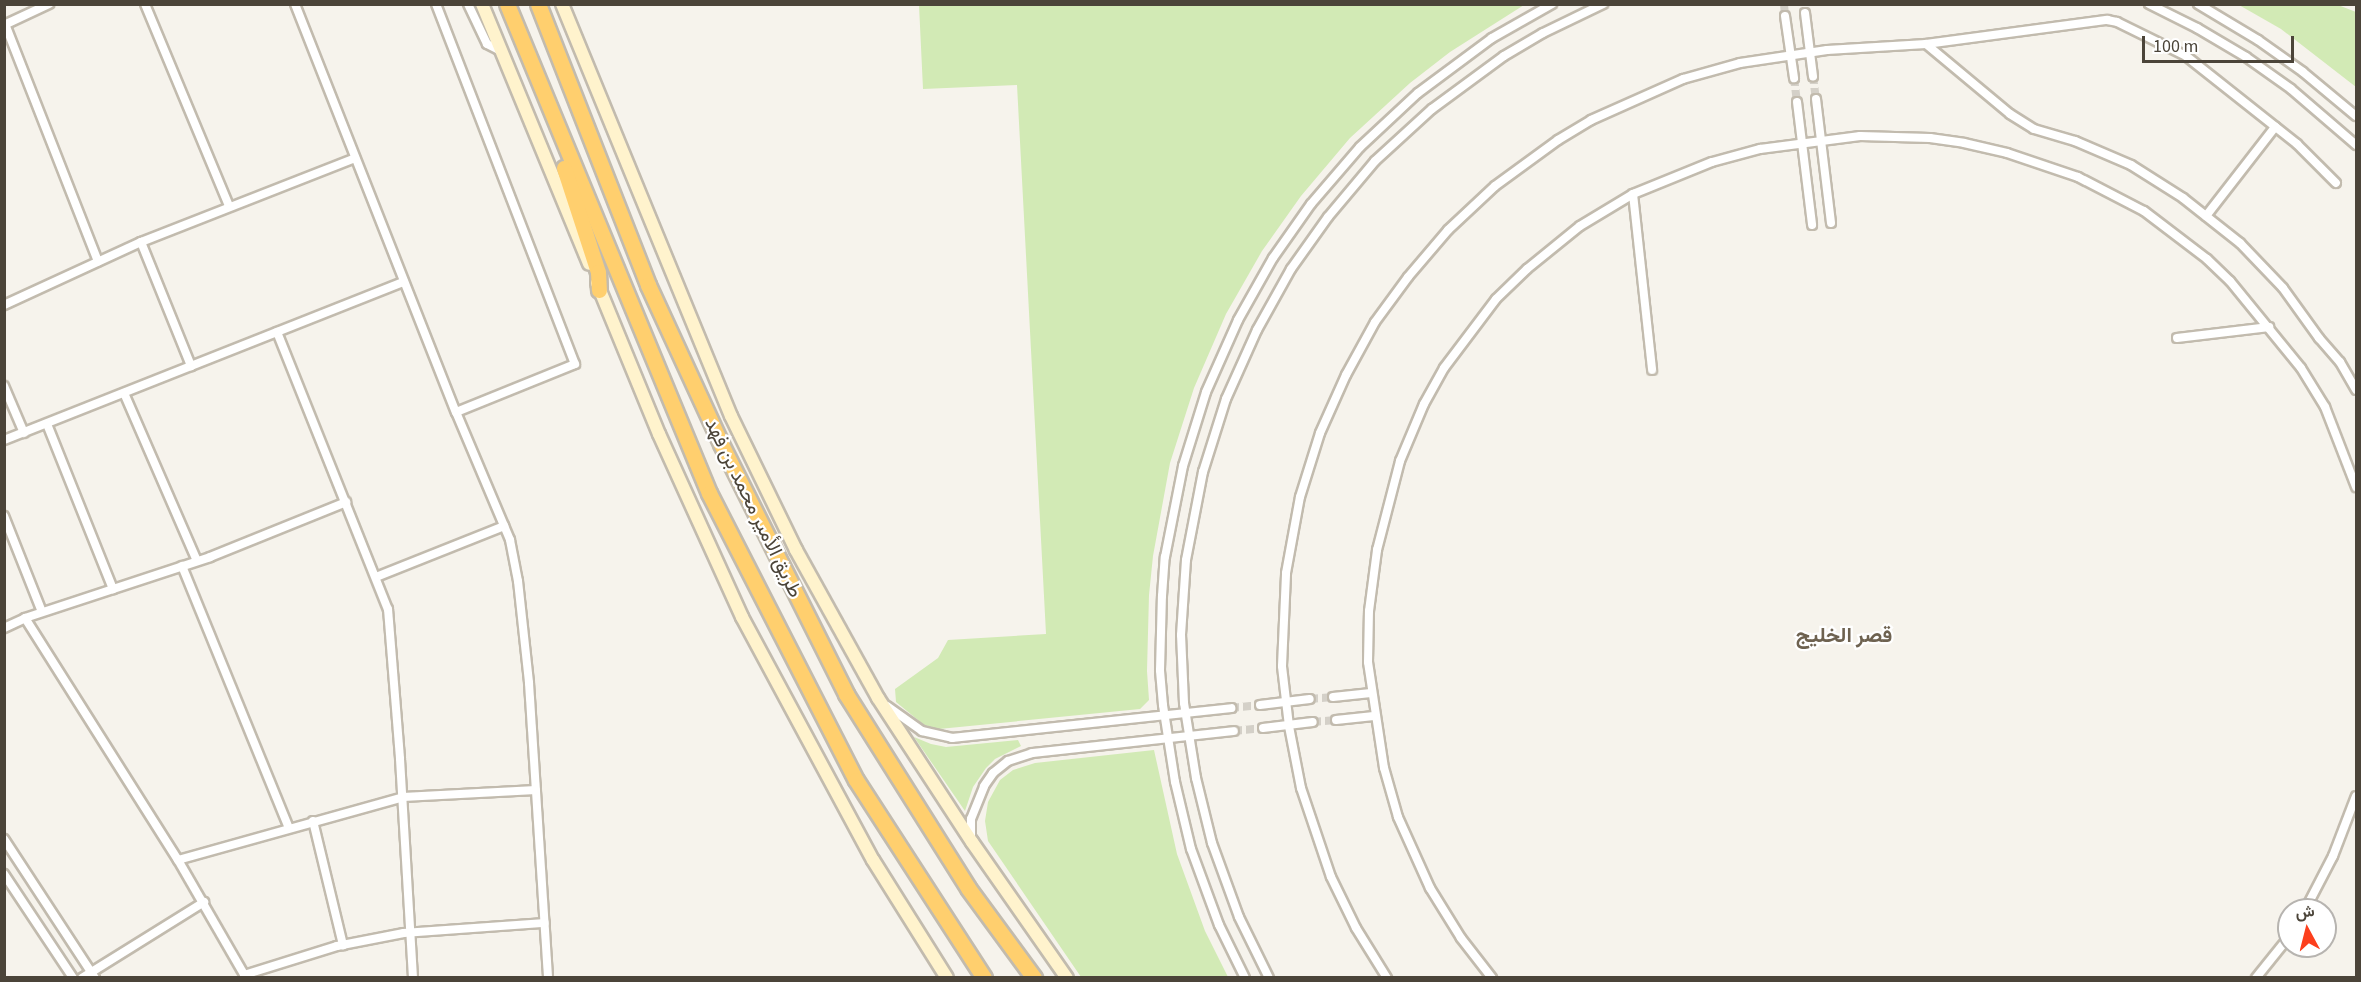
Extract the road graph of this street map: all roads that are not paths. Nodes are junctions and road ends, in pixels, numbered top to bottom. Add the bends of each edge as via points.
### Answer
1 (50, 4) edge
2 (145, 4) edge
3 (295, 4) edge
4 (436, 4) edge
5 (468, 4) edge
6 (482, 4) edge
7 (507, 4) edge
8 (538, 4) edge
9 (562, 4) edge
10 (1552, 4) edge
11 (1603, 4) edge
12 (2149, 4) edge
13 (2198, 4) edge
14 (1804, 13) dead end
15 (1785, 16) tunnel mouth
16 (5, 25) edge
17 (1926, 44) junction
18 (501, 51) junction
19 (1812, 52) junction
20 (1792, 54) junction
21 (1814, 76) tunnel mouth
22 (1794, 78) tunnel mouth
23 (1816, 99) tunnel mouth
24 (1797, 102) tunnel mouth
25 (2356, 117) edge
26 (2275, 127) junction
27 (1822, 140) junction
28 (1803, 142) junction
29 (563, 144) junction
30 (2356, 145) edge
31 (355, 158) junction
32 (2336, 183) dead end
33 (1633, 194) junction
34 (229, 206) junction
35 (2206, 216) junction
36 (1831, 223) dead end
37 (1812, 225) dead end
38 (141, 242) junction
39 (98, 261) junction
40 (404, 282) junction
41 (599, 290) junction
42 (4, 305) edge
43 (2269, 327) junction
44 (277, 332) junction
45 (2177, 338) dead end
46 (191, 366) junction
47 (1652, 370) dead end
48 (4, 386) edge
49 (2356, 390) edge
50 (124, 393) junction
51 (456, 412) junction
52 (47, 424) junction
53 (24, 433) junction
54 (4, 440) edge
55 (2356, 487) edge
56 (346, 502) junction
57 (4, 516) edge
58 (504, 526) junction
59 (197, 561) junction
60 (182, 566) junction
61 (376, 577) junction
62 (113, 589) junction
63 (42, 612) junction
64 (25, 618) junction
65 (4, 628) edge
66 (1371, 693) junction
67 (1333, 697) tunnel mouth
68 (878, 698) junction
69 (1310, 699) tunnel mouth
70 (1286, 703) junction
71 (1260, 705) tunnel mouth
72 (1231, 708) tunnel mouth
73 (1185, 714) junction
74 (1164, 716) junction
75 (1374, 716) junction
76 (1336, 720) tunnel mouth
77 (1313, 722) tunnel mouth
78 (1289, 726) junction
79 (1263, 728) tunnel mouth
80 (1234, 731) tunnel mouth
81 (1189, 737) junction
82 (1168, 739) junction
83 (536, 790) junction
84 (2356, 796) edge
85 (403, 797) junction
86 (313, 821) junction
87 (289, 828) junction
88 (4, 839) edge
89 (972, 842) junction
90 (178, 860) junction
91 (4, 874) edge
92 (2311, 898) edge
93 (204, 902) junction
94 (545, 923) junction
95 (411, 932) junction
96 (343, 945) junction
97 (2277, 952) edge
98 (93, 975) edge
99 (245, 976) edge
100 (73, 978) edge
101 (82, 978) edge
102 (413, 978) edge
103 (548, 978) edge
104 (947, 978) edge
105 (984, 978) edge
106 (1034, 978) edge
107 (1067, 978) edge
108 (1245, 978) edge
109 (1269, 978) edge
110 (1387, 978) edge
111 (1492, 978) edge
112 (2256, 978) edge

1 - 16 street
2 - 34 street
3 - 31 street
4 - 51 street via 575,364
5 - 18 street via 487,44
6 - 18 main road
7 - 29 highway, طريق الأمير محمد بن فهد
8 - 106 highway, طريق الأمير محمد بن فهد via 648,285 721,444 846,694 968,888
9 - 68 main road via 731,416 796,550
10 - 74 street via 1458,62 1360,147 1311,204 1273,258 1238,320 1206,392 1173,512 1161,614
11 - 73 street via 1504,56 1432,109 1350,189 1291,269 1240,364 1203,471 1183,597 1181,670
12 - 30 street via 2246,57
13 - 25 street via 2276,52
14 - 19 street
15 - 20 street
16 - 39 street
17 - 19 street
17 - 26 street via 2108,20 2117,22 2186,56
17 - 35 street via 2010,114 2034,129 2075,141 2131,165
18 - 41 main road
19 - 20 street
19 - 21 street
20 - 22 street
20 - 70 street via 1683,79 1591,120 1495,186 1448,230 1408,277 1346,375 1320,433 1300,496 1283,604
23 - 27 street
24 - 28 street
26 - 32 street
26 - 35 street
27 - 28 street
27 - 36 street
27 - 43 street via 1860,136 1942,140 2007,153 2078,177 2144,211 2178,236 2230,281
28 - 33 street via 1713,162
28 - 37 street
29 - 41 highway via 564,168 598,272
29 - 105 highway, طريق الأمير محمد بن فهد via 709,493 856,780
31 - 34 street
31 - 40 street
33 - 47 street
33 - 66 street via 1572,232 1509,286 1444,368 1424,404 1400,461 1377,550 1367,631
34 - 38 street
35 - 49 street via 2240,243 2283,288 2340,362
38 - 39 street
38 - 46 street
39 - 42 street
40 - 44 street
40 - 51 street
41 - 104 main road via 742,617 873,860
43 - 45 street
43 - 55 street via 2325,407
44 - 46 street
44 - 56 street
46 - 50 street
48 - 53 street
50 - 52 street
50 - 59 street
51 - 58 street
52 - 53 street
52 - 62 street
53 - 54 street
56 - 59 street
56 - 61 street
57 - 63 street
58 - 61 street
58 - 83 street via 523,618
59 - 60 street
60 - 62 street
60 - 87 street
61 - 85 street via 388,609
62 - 63 street
63 - 64 street
64 - 65 street
64 - 90 street
66 - 67 street
66 - 75 street
68 - 74 street via 922,731 952,738
68 - 89 main road
69 - 70 street
70 - 71 street
70 - 78 street
72 - 73 street
73 - 74 street
73 - 81 street
74 - 82 street
75 - 76 street
75 - 111 street via 1391,793 1425,877 1461,938
77 - 78 street
78 - 79 street
78 - 110 street via 1308,814 1331,877
80 - 81 street
81 - 82 street
81 - 109 street via 1212,843 1239,917
82 - 89 street via 1032,753 1008,761 984,786 971,819
82 - 108 street via 1191,849 1219,925
83 - 85 street
83 - 94 street
84 - 92 street via 2333,856
85 - 86 street
85 - 95 street
86 - 87 street
86 - 96 street
87 - 90 street
88 - 98 street
89 - 107 main road
90 - 93 street
91 - 100 street
93 - 98 street
93 - 99 street
94 - 95 street
94 - 103 street
95 - 96 street
95 - 102 street
96 - 99 street
97 - 112 street
98 - 101 street

